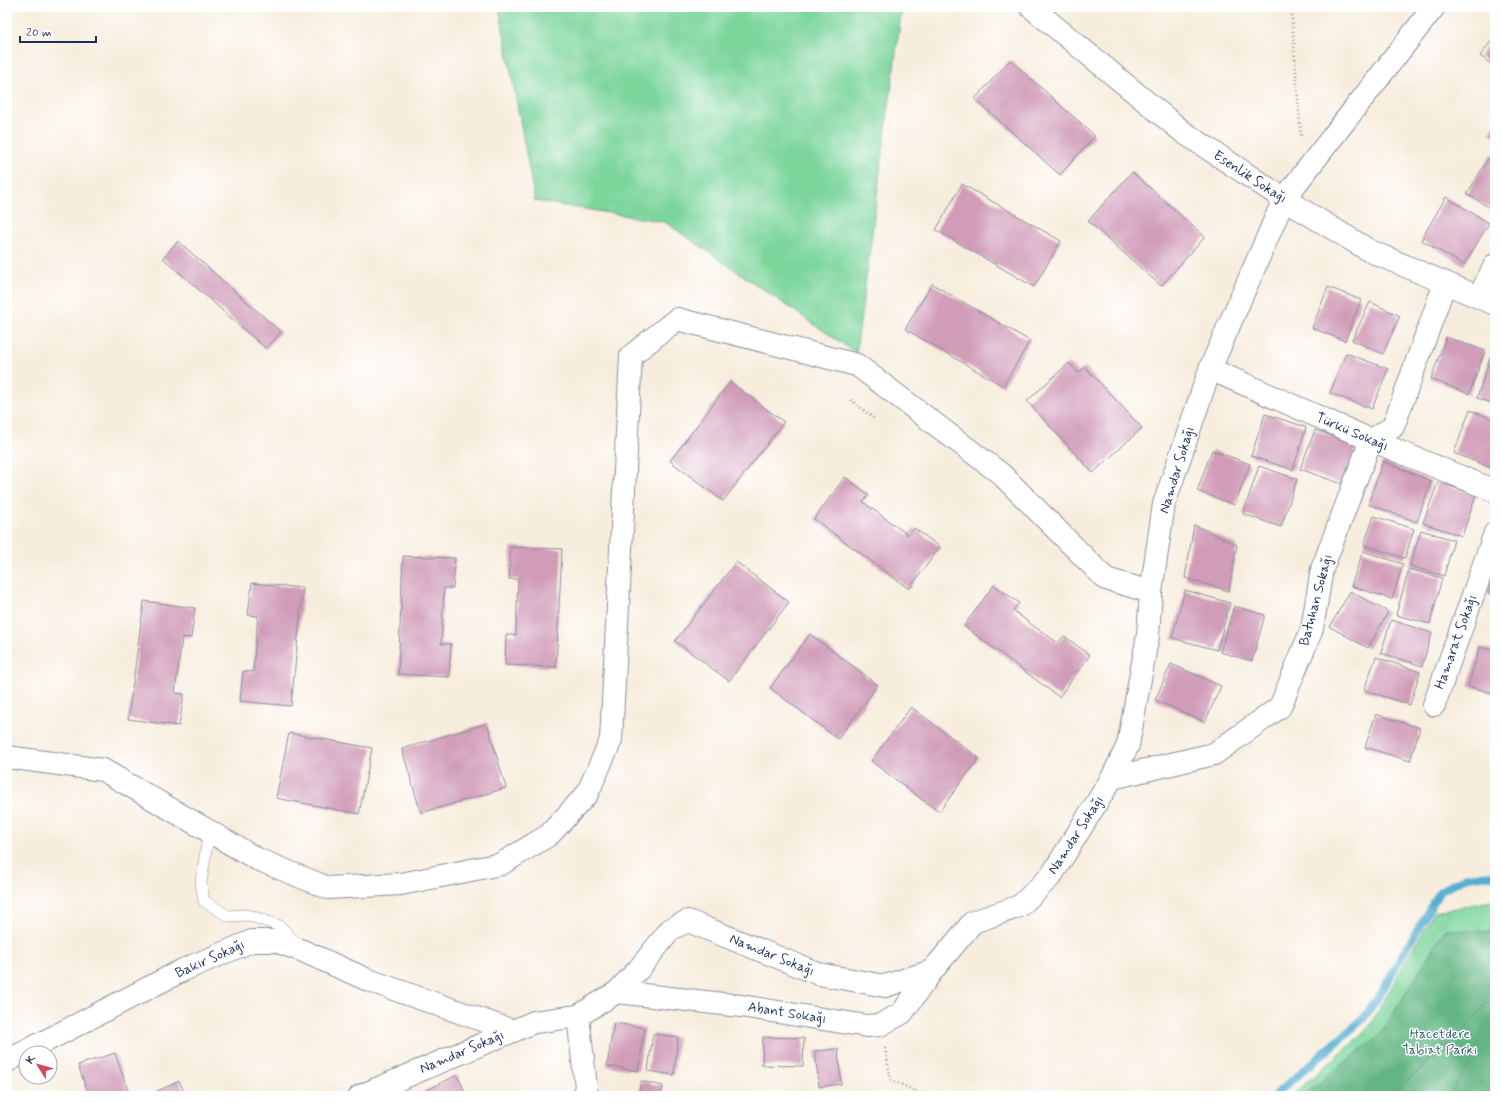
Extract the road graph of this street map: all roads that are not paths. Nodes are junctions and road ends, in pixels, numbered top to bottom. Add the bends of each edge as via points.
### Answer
1 (1031, 7) edge
2 (1434, 7) edge
3 (1284, 199) junction
4 (1495, 265) edge
5 (1445, 283) junction
6 (1487, 300) edge
7 (1210, 369) junction
8 (1371, 440) junction
9 (1495, 490) edge
10 (1495, 533) edge
11 (1151, 592) junction
12 (1434, 705) dead end
13 (7, 757) edge
14 (1112, 778) junction
15 (209, 832) junction
16 (303, 951) junction
17 (932, 971) junction
18 (617, 992) junction
19 (578, 1016) junction
20 (513, 1031) junction
21 (7, 1061) edge
22 (360, 1096) edge
23 (587, 1096) edge

1 - 3 street, Esenlik Sokağı via 1182,132
2 - 3 street, Namdar Sokağı
3 - 5 street, Esenlik Sokağı via 1370,251
3 - 7 street, Namdar Sokağı
4 - 6 street
5 - 6 street, Esenlik Sokağı
5 - 8 street via 1393,427
7 - 8 street, Türkü Sokağı
7 - 11 street, Namdar Sokağı via 1164,504
8 - 9 street, Türkü Sokağı
8 - 14 street, Batuhan Sokağı via 1322,568 1312,629 1280,707 1214,754
10 - 12 street, Hamarat Sokağı
11 - 14 street, Namdar Sokağı via 1148,635 1128,745
11 - 15 street via 1106,579 1002,474 857,365 677,319 631,356 611,740 587,794 549,835 501,864 401,884 328,888 256,860
13 - 15 street via 103,770
14 - 17 street, Namdar Sokağı via 1051,876 1020,906 973,922
15 - 16 lane via 201,882 204,900 228,916 248,915 280,926
16 - 20 street, Bakır Sokağı via 368,980
16 - 21 street, Bakır Sokağı via 274,941 252,941 183,970
17 - 18 street, Abant Sokağı via 902,1013 880,1025 867,1026 741,1006
17 - 18 street, Namdar Sokağı via 885,986 820,974 688,921 672,928
18 - 19 street, Namdar Sokağı
19 - 20 street, Namdar Sokağı via 534,1022
19 - 23 street
20 - 22 street, Namdar Sokağı

